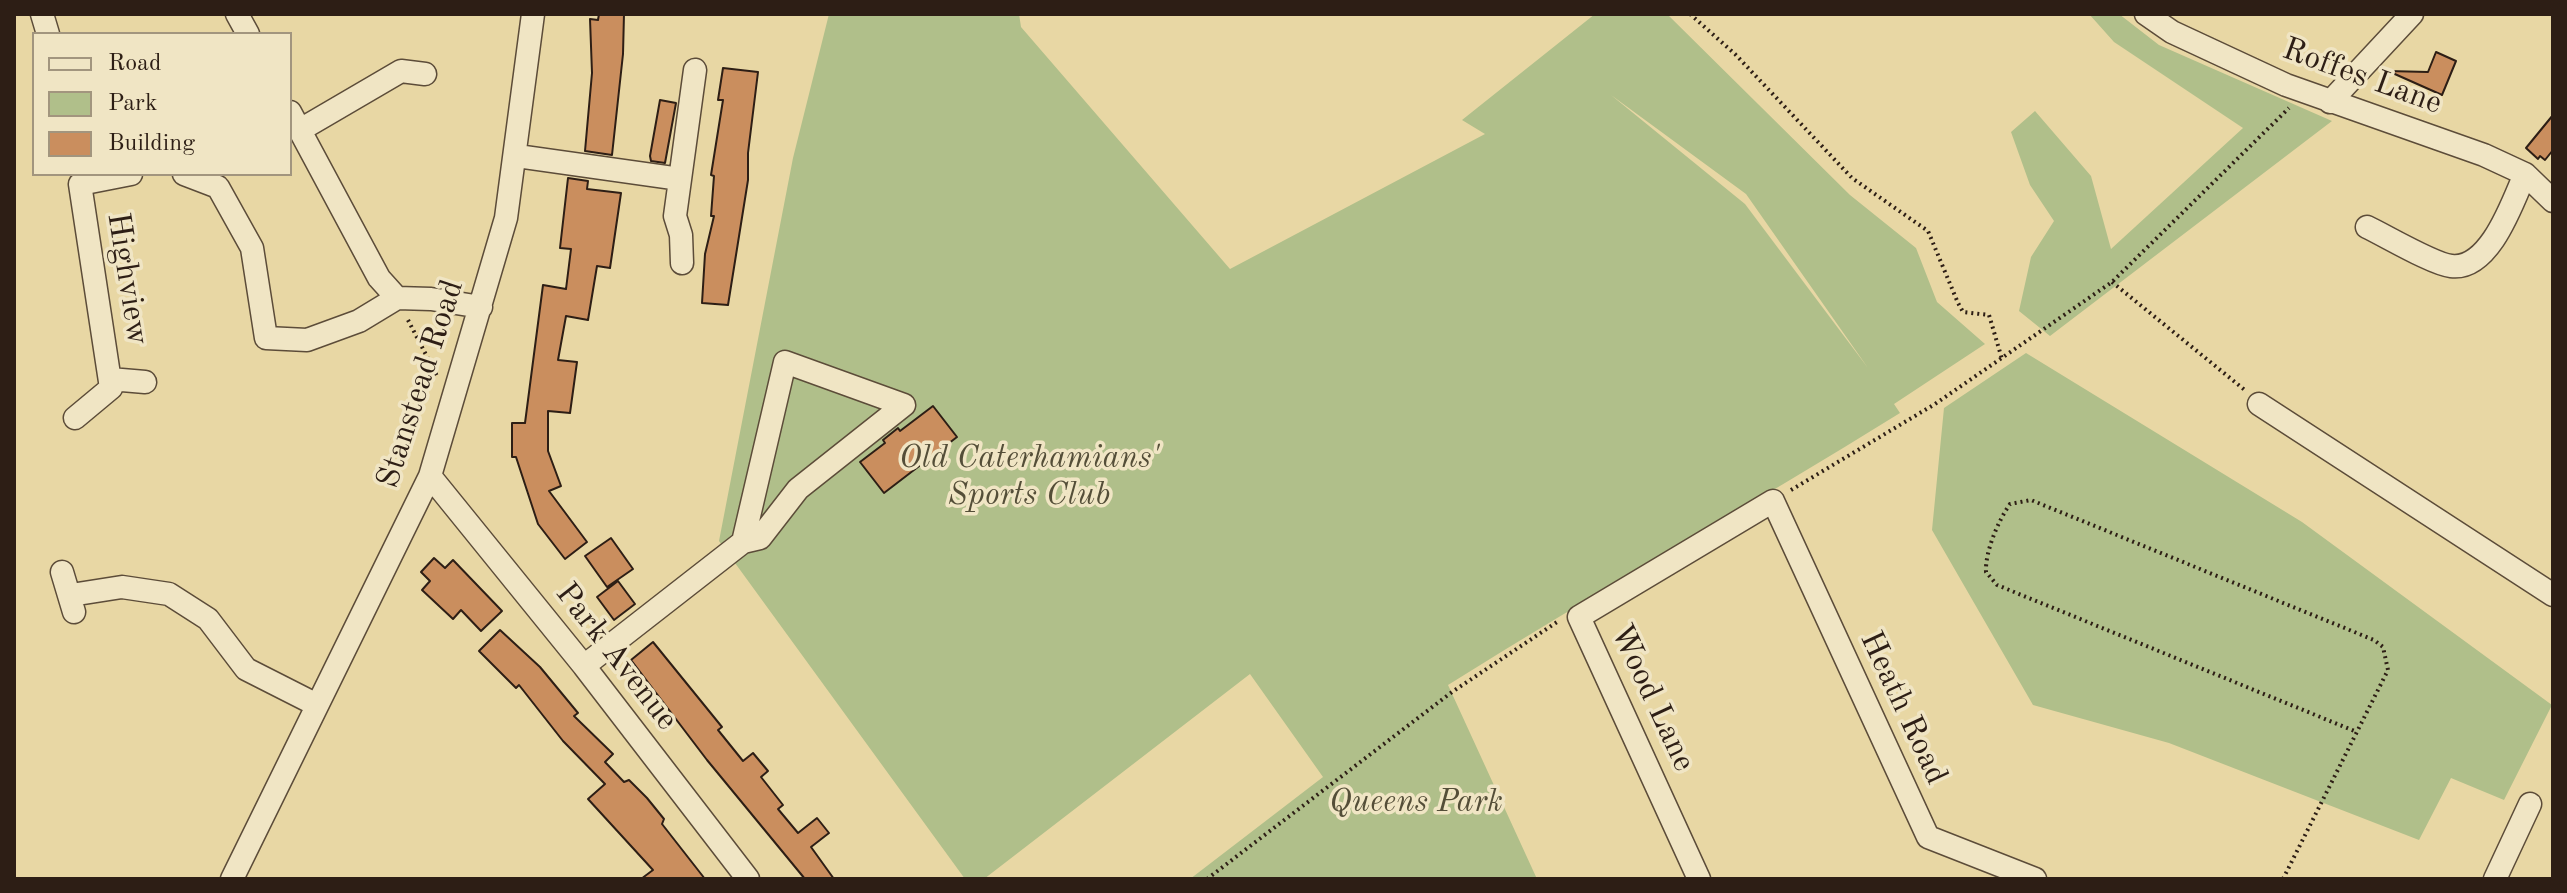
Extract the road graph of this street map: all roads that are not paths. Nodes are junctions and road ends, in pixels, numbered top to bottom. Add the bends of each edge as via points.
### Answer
1 (237, 14) edge
2 (533, 14) edge
3 (2146, 14) edge
4 (2412, 14) edge
5 (247, 32) edge
6 (695, 70) dead end
7 (425, 74) dead end
8 (2330, 102) junction
9 (295, 121) edge
10 (517, 156) junction
11 (2525, 174) junction
12 (110, 176) edge
13 (189, 176) edge
14 (79, 179) edge
15 (680, 179) junction
16 (2553, 201) edge
17 (2367, 227) dead end
18 (682, 263) dead end
19 (397, 298) junction
20 (481, 307) junction
21 (110, 379) junction
22 (145, 382) dead end
23 (2259, 404) road end
24 (75, 418) dead end
25 (430, 476) junction
26 (1773, 501) joint
27 (743, 542) junction
28 (62, 572) dead end
29 (2553, 595) edge
30 (584, 666) junction
31 (317, 705) junction
32 (2530, 804) dead end
33 (232, 879) edge
34 (748, 879) edge
35 (1699, 879) edge
36 (2035, 879) edge
37 (2495, 879) edge

1 - 5 street
2 - 10 street, Stanstead Road
3 - 8 street, Roffes Lane via 2172,32
4 - 8 street
6 - 15 street
7 - 9 street via 401,71
8 - 11 street, Roffes Lane
9 - 19 street via 379,278
10 - 15 street
10 - 20 street, Stanstead Road
11 - 16 street, Roffes Lane
11 - 17 street via 2498,235 2468,263 2451,266
12 - 14 street, Highview
13 - 19 street via 218,187 252,248 266,338 307,340 359,321
14 - 21 street, Highview
15 - 18 street via 675,216
19 - 20 street
20 - 25 street, Stanstead Road
21 - 22 street
21 - 24 street, Highview via 111,388
23 - 29 street
25 - 30 street, Park Avenue
25 - 31 street, Stanstead Road
26 - 35 street, Wood Lane via 1579,617
26 - 36 street, Heath Road via 1928,837
27 - 27 street via 785,362 904,405 798,489 760,538
27 - 30 street
28 - 31 street via 72,604 122,587 169,594 208,619 246,669
30 - 34 street, Park Avenue
31 - 33 street, Stanstead Road
32 - 37 street

